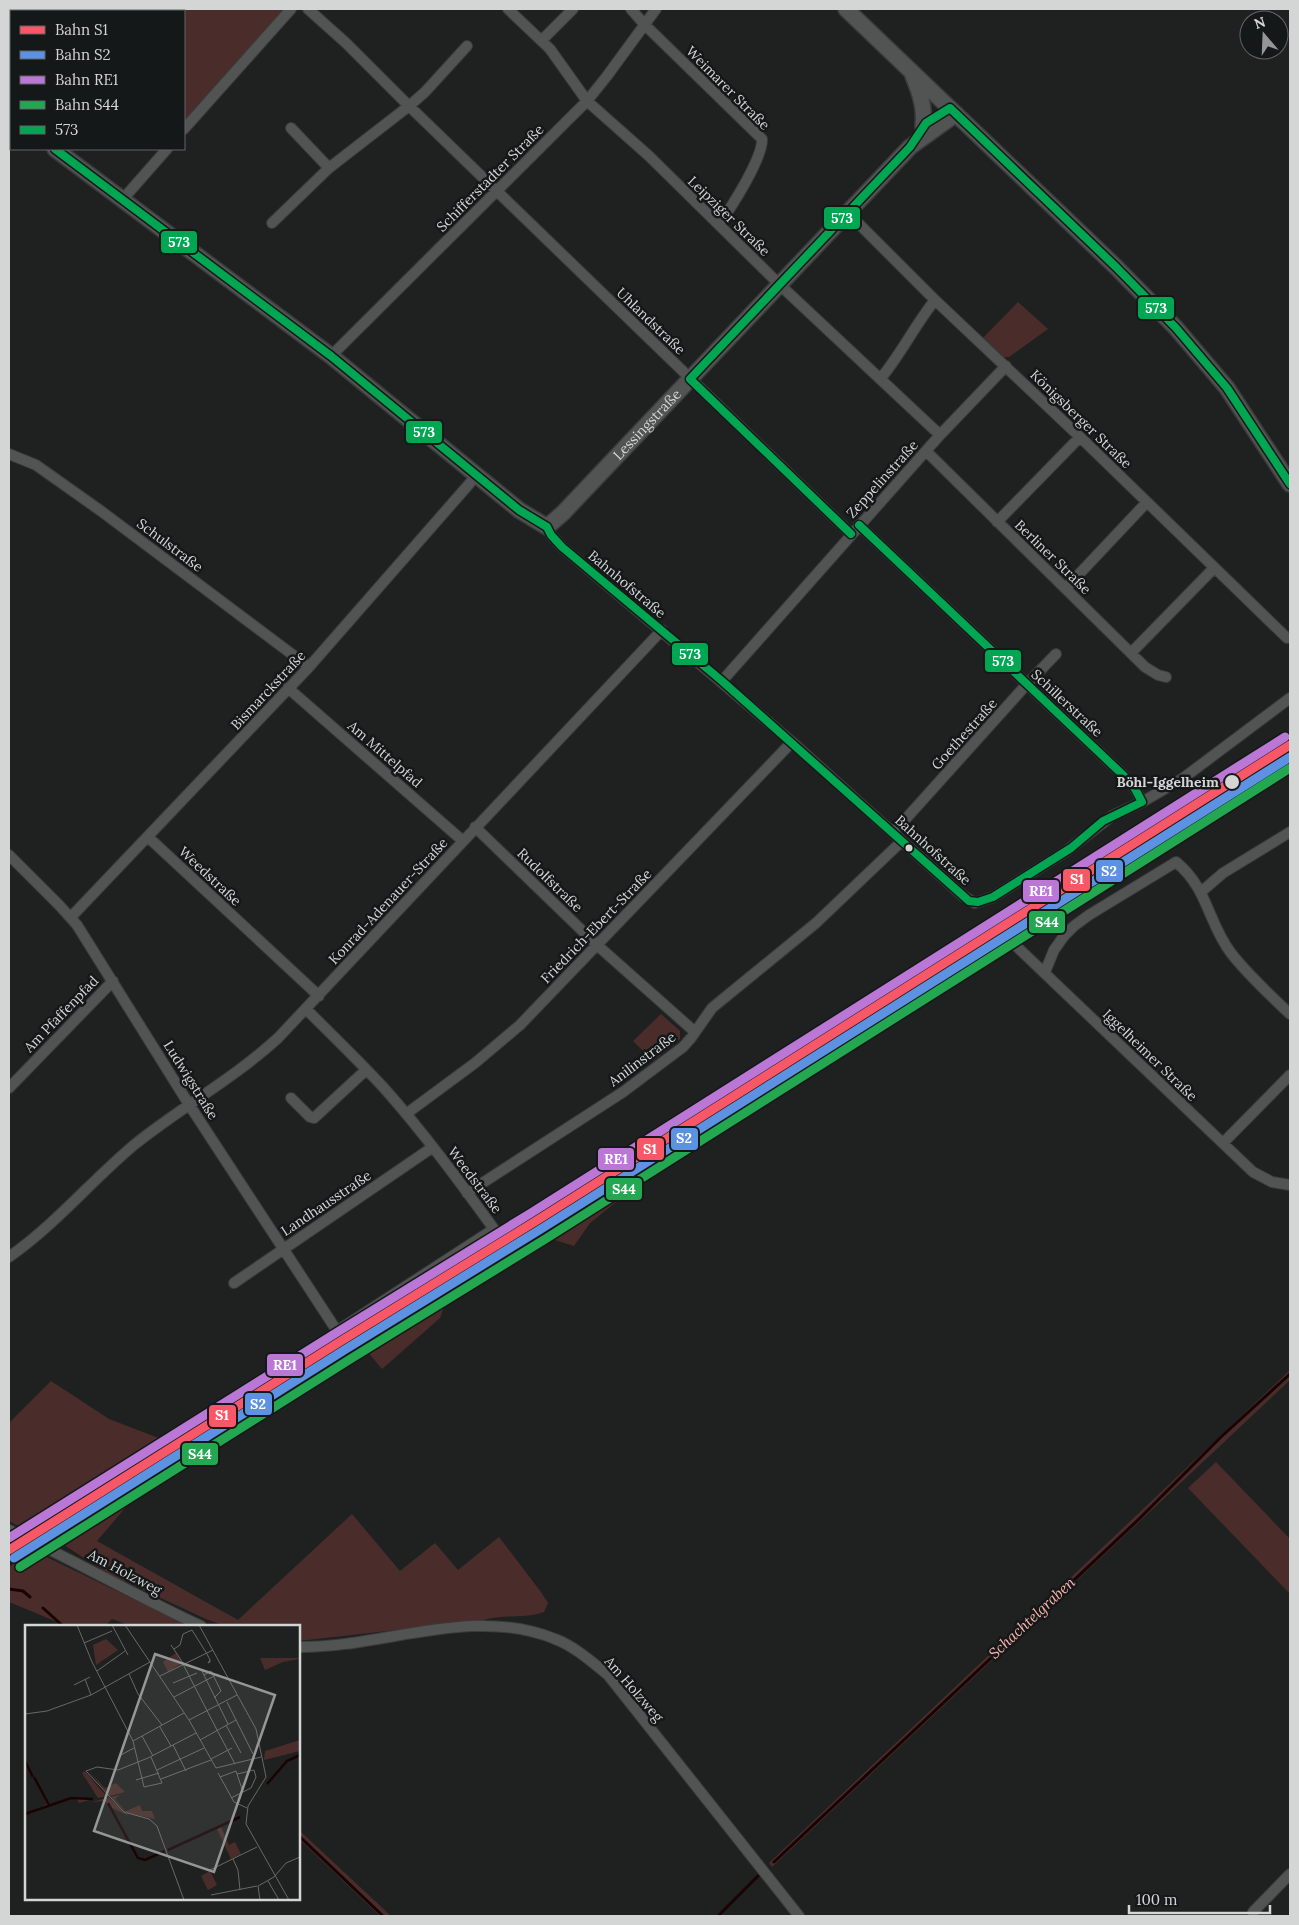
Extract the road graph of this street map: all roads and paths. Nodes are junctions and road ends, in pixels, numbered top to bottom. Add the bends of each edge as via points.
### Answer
1 (291, 9) edge
2 (308, 9) edge
3 (508, 9) edge
4 (574, 9) edge
5 (631, 9) edge
6 (656, 9) edge
7 (846, 9) edge
8 (644, 24) junction
9 (542, 40) junction
10 (467, 46) dead end
11 (910, 70) junction
12 (586, 101) junction
13 (409, 106) junction
14 (953, 111) junction
15 (922, 126) junction
16 (185, 128) edge
17 (290, 128) dead end
18 (910, 147) junction
19 (56, 150) edge
20 (166, 150) edge
21 (329, 168) junction
22 (497, 190) junction
23 (123, 199) junction
24 (855, 220) dead end
25 (272, 223) dead end
26 (719, 224) junction
27 (780, 285) junction
28 (935, 300) junction
29 (331, 356) junction
30 (1006, 366) junction
31 (881, 378) junction
32 (690, 379) junction
33 (940, 435) junction
34 (1080, 436) junction
35 (926, 451) junction
36 (9, 454) edge
37 (477, 475) junction
38 (1290, 484) edge
39 (1147, 502) junction
40 (997, 522) junction
41 (859, 525) junction
42 (547, 526) junction
43 (851, 534) junction
44 (1214, 568) junction
45 (1066, 588) junction
46 (662, 630) junction
47 (1287, 638) dead end
48 (1131, 653) junction
49 (1056, 654) dead end
50 (309, 667) junction
51 (1166, 677) dead end
52 (722, 681) junction
53 (1027, 684) junction
54 (288, 688) junction
55 (1290, 698) edge
56 (792, 742) junction
57 (1142, 802) junction
58 (475, 827) junction
59 (1290, 832) edge
60 (893, 833) junction
61 (148, 837) junction
62 (463, 841) junction
63 (902, 841) junction
64 (9, 855) edge
65 (1202, 892) junction
66 (71, 917) junction
67 (1012, 943) dead end
68 (597, 945) junction
69 (1045, 972) junction
70 (113, 981) junction
71 (319, 996) junction
72 (306, 1009) junction
73 (1290, 1014) edge
74 (695, 1032) junction
75 (366, 1070) junction
76 (1290, 1075) edge
77 (9, 1088) edge
78 (291, 1098) dead end
79 (190, 1106) junction
80 (406, 1114) junction
81 (1223, 1143) junction
82 (433, 1147) junction
83 (1290, 1185) edge
84 (467, 1193) junction
85 (283, 1248) junction
86 (9, 1257) edge
87 (234, 1283) dead end
88 (337, 1331) joint
89 (9, 1530) edge
90 (199, 1625) edge
91 (300, 1647) edge
92 (1290, 1874) edge
93 (1253, 1912) dead end
94 (800, 1916) edge

1 - 16 street
2 - 13 street, Uhlandstraße
3 - 9 street, Leipziger Straße
4 - 9 street
5 - 8 street, Weimarer Straße
6 - 8 street, Schifferstadter Straße
7 - 11 street
8 - 12 street, Schifferstadter Straße
8 - 26 street, Weimarer Straße via 762,139 755,163
9 - 12 street, Leipziger Straße
10 - 13 street
11 - 14 street
11 - 15 street via 922,98
12 - 22 street, Schifferstadter Straße
12 - 26 street, Leipziger Straße
13 - 21 street
13 - 22 street, Uhlandstraße
14 - 15 street, Lessingstraße via 934,116
14 - 18 street, Lessingstraße
14 - 38 street via 1176,328 1227,388
15 - 18 street, Lessingstraße
17 - 21 street
18 - 27 street, Lessingstraße
19 - 23 street
20 - 23 street
21 - 25 street
22 - 29 street, Schifferstadter Straße
22 - 32 street, Uhlandstraße
23 - 29 street
24 - 28 street, Königsberger Straße
26 - 27 street, Leipziger Straße
27 - 31 street, Leipziger Straße
27 - 32 street, Lessingstraße
28 - 30 street, Königsberger Straße
28 - 31 street
29 - 37 street
30 - 33 street, Zeppelinstraße
30 - 34 street, Königsberger Straße
31 - 33 street, Leipziger Straße
32 - 42 street, Lessingstraße
32 - 43 street, Uhlandstraße
33 - 35 street, Zeppelinstraße
34 - 39 street, Königsberger Straße
34 - 40 street
35 - 40 street, Berliner Straße
35 - 41 street, Zeppelinstraße
36 - 50 street, Schulstraße via 36,465 102,511
37 - 42 street via 519,510
37 - 50 street, Bismarckstraße
39 - 44 street, Königsberger Straße
39 - 45 street
40 - 45 street, Berliner Straße
41 - 43 street, Zeppelinstraße
41 - 53 street, Schillerstraße
42 - 46 street, Bahnhofstraße via 562,547
43 - 52 street, Zeppelinstraße
44 - 47 street, Königsberger Straße
44 - 48 street
45 - 48 street, Berliner Straße
46 - 52 street, Bahnhofstraße
46 - 58 street, Konrad-Adenauer-Straße
48 - 51 street, Berliner Straße via 1152,672
49 - 53 street, Goethestraße
50 - 54 street, Bismarckstraße
52 - 56 street, Bahnhofstraße
53 - 57 street, Schillerstraße via 1123,775
53 - 60 street, Goethestraße
54 - 61 street, Bismarckstraße
54 - 62 street, Am Mittelpfad
55 - 57 street, Bahnhofstraße via 1182,780
56 - 60 street, Bahnhofstraße
56 - 68 street, Friedrich-Ebert-Straße
57 - 63 street, Bahnhofstraße via 1103,822 1071,848 982,902 975,903 963,896
58 - 62 street, Konrad-Adenauer-Straße
58 - 68 street, Rudolfstraße
59 - 65 street via 1223,874
60 - 63 street, Bahnhofstraße
61 - 66 street, Bismarckstraße
61 - 71 street, Weedstraße
62 - 71 street, Konrad-Adenauer-Straße
63 - 74 street, Anilinstraße via 816,923 712,1008
64 - 66 street, Ludwigstraße
65 - 69 street via 1188,872 1176,862 1074,926 1054,950
65 - 73 street via 1231,954
66 - 70 street, Ludwigstraße
67 - 69 street, Iggelheimer Straße
68 - 74 street, Rudolfstraße
68 - 80 street, Friedrich-Ebert-Straße via 514,1030 475,1064
69 - 81 street, Iggelheimer Straße
70 - 77 street, Am Pfaffenpfad
70 - 79 street, Ludwigstraße
71 - 72 street, Konrad-Adenauer-Straße
72 - 75 street, Weedstraße
72 - 79 street, Konrad-Adenauer-Straße via 248,1064
74 - 84 street, Anilinstraße via 683,1047 623,1092
75 - 78 street via 314,1118
75 - 80 street, Weedstraße
76 - 81 street
79 - 85 street, Ludwigstraße
79 - 86 street, Konrad-Adenauer-Straße via 146,1136 39,1234
80 - 82 street, Weedstraße
81 - 83 street, Iggelheimer Straße via 1253,1172 1272,1182
82 - 84 street, Weedstraße
82 - 85 street, Landhausstraße
84 - 88 street, Weedstraße via 494,1229
85 - 87 street, Landhausstraße
85 - 88 street, Ludwigstraße
89 - 90 street, Am Holzweg
91 - 94 street, Am Holzweg via 486,1625 519,1629 556,1639 608,1675
92 - 93 street

